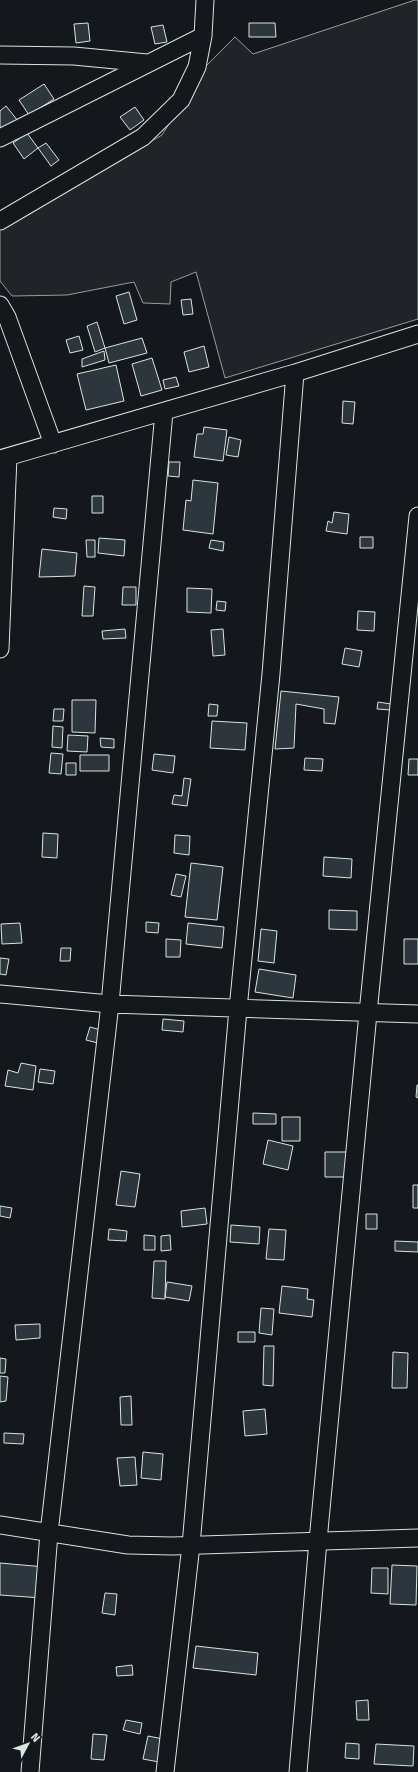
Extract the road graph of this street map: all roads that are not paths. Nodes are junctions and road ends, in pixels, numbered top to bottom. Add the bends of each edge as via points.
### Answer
1 (206, 0) edge
2 (203, 36) junction
3 (0, 55) edge
4 (147, 63) junction
5 (0, 138) edge
6 (0, 221) edge
7 (2, 314) edge
8 (418, 334) edge
9 (295, 374) junction
10 (164, 412) junction
11 (53, 444) junction
12 (4, 458) edge
13 (418, 516) edge
14 (0, 649) edge
15 (0, 994) edge
16 (110, 1004) junction
17 (238, 1009) junction
18 (368, 1013) junction
19 (418, 1014) edge
20 (0, 1525) edge
21 (49, 1533) junction
22 (418, 1538) edge
23 (318, 1541) junction
24 (190, 1545) junction
25 (30, 1772) edge
26 (165, 1772) edge
27 (298, 1772) edge

1 - 2 street
2 - 4 street
2 - 6 street via 197,66 181,100 143,137
3 - 4 street via 74,56
4 - 5 street
7 - 11 street
8 - 9 street
9 - 10 street
9 - 17 street via 271,674
10 - 11 street
10 - 16 street
11 - 12 street
12 - 14 street
13 - 18 street
15 - 16 street
16 - 17 street
16 - 21 street
17 - 18 street
17 - 24 street
18 - 19 street
18 - 23 street
20 - 21 street
21 - 24 street via 128,1545
21 - 25 street
22 - 23 street
23 - 24 street
23 - 27 street
24 - 26 street

